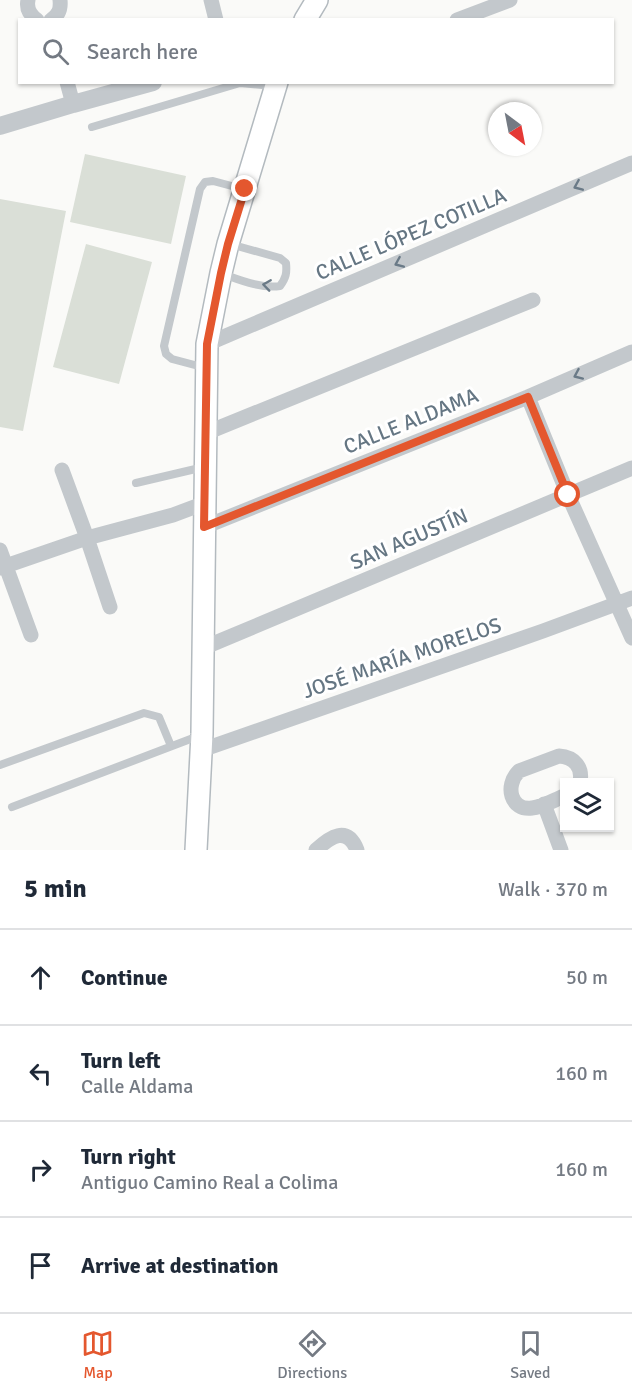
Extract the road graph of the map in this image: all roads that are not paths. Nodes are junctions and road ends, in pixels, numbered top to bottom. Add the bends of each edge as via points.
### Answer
1 (28, 0) edge
2 (60, 0) edge
3 (211, 0) edge
4 (317, 0) edge
5 (510, 0) edge
6 (35, 18) edge
7 (53, 18) edge
8 (216, 18) edge
9 (306, 18) edge
10 (463, 18) edge
11 (68, 84) edge
12 (146, 84) edge
13 (237, 84) edge
14 (280, 84) edge
15 (73, 104) junction
16 (0, 126) edge
17 (92, 127) dead end
18 (632, 163) edge
19 (245, 189) junction
20 (228, 244) junction
21 (221, 273) junction
22 (533, 300) dead end
23 (207, 344) junction
24 (632, 352) edge
25 (206, 368) junction
26 (528, 397) junction
27 (206, 433) junction
28 (206, 467) junction
29 (632, 468) edge
30 (62, 470) dead end
31 (136, 483) dead end
32 (568, 495) junction
33 (205, 503) junction
34 (204, 527) junction
35 (87, 538) junction
36 (0, 549) edge
37 (3, 567) edge
38 (632, 598) edge
39 (616, 604) junction
40 (110, 607) dead end
41 (31, 635) dead end
42 (632, 638) edge
43 (203, 648) junction
44 (202, 742) junction
45 (171, 746) junction
46 (0, 765) edge
47 (580, 778) edge
48 (560, 798) edge
49 (543, 804) junction
50 (12, 807) dead end
51 (196, 850) edge
52 (316, 850) edge
53 (357, 850) edge
54 (561, 850) edge

1 - 6 street via 28,9
2 - 7 street
3 - 8 street
4 - 9 main road
5 - 10 street
11 - 15 street
12 - 15 street
13 - 17 lane
14 - 19 main road
15 - 16 street
18 -> 23 street, CALLE LÓPEZ COTILLA
19 - 20 main road
19 - 25 lane via 213,181 205,182 200,189 164,346 172,359
20 - 21 main road
20 -> 21 lane via 280,258 286,263 285,280 272,287
21 - 23 main road
22 - 27 street
23 - 25 main road
24 -> 26 street, CALLE ALDAMA
25 - 27 main road
26 - 32 street
26 - 34 street, CALLE ALDAMA
27 - 28 main road
28 - 31 lane
28 - 33 main road
29 - 32 street, SAN AGUSTÍN
30 - 35 street
32 - 39 street
32 - 43 street, SAN AGUSTÍN
33 - 34 main road
33 - 35 street
34 - 43 main road
35 - 37 street
35 - 40 street
36 - 37 street
37 - 41 street
38 - 39 street, JOSÉ MARÍA MORELOS
39 - 42 street
39 - 44 street, JOSÉ MARÍA MORELOS
43 - 44 main road
44 - 45 lane
44 - 51 main road
45 - 46 lane via 159,717 144,713
45 - 50 lane
47 - 49 street via 577,764 559,756 519,771 510,789 515,802 527,808
48 - 49 street
49 - 54 street
52 - 53 street via 328,839 341,836 348,837

